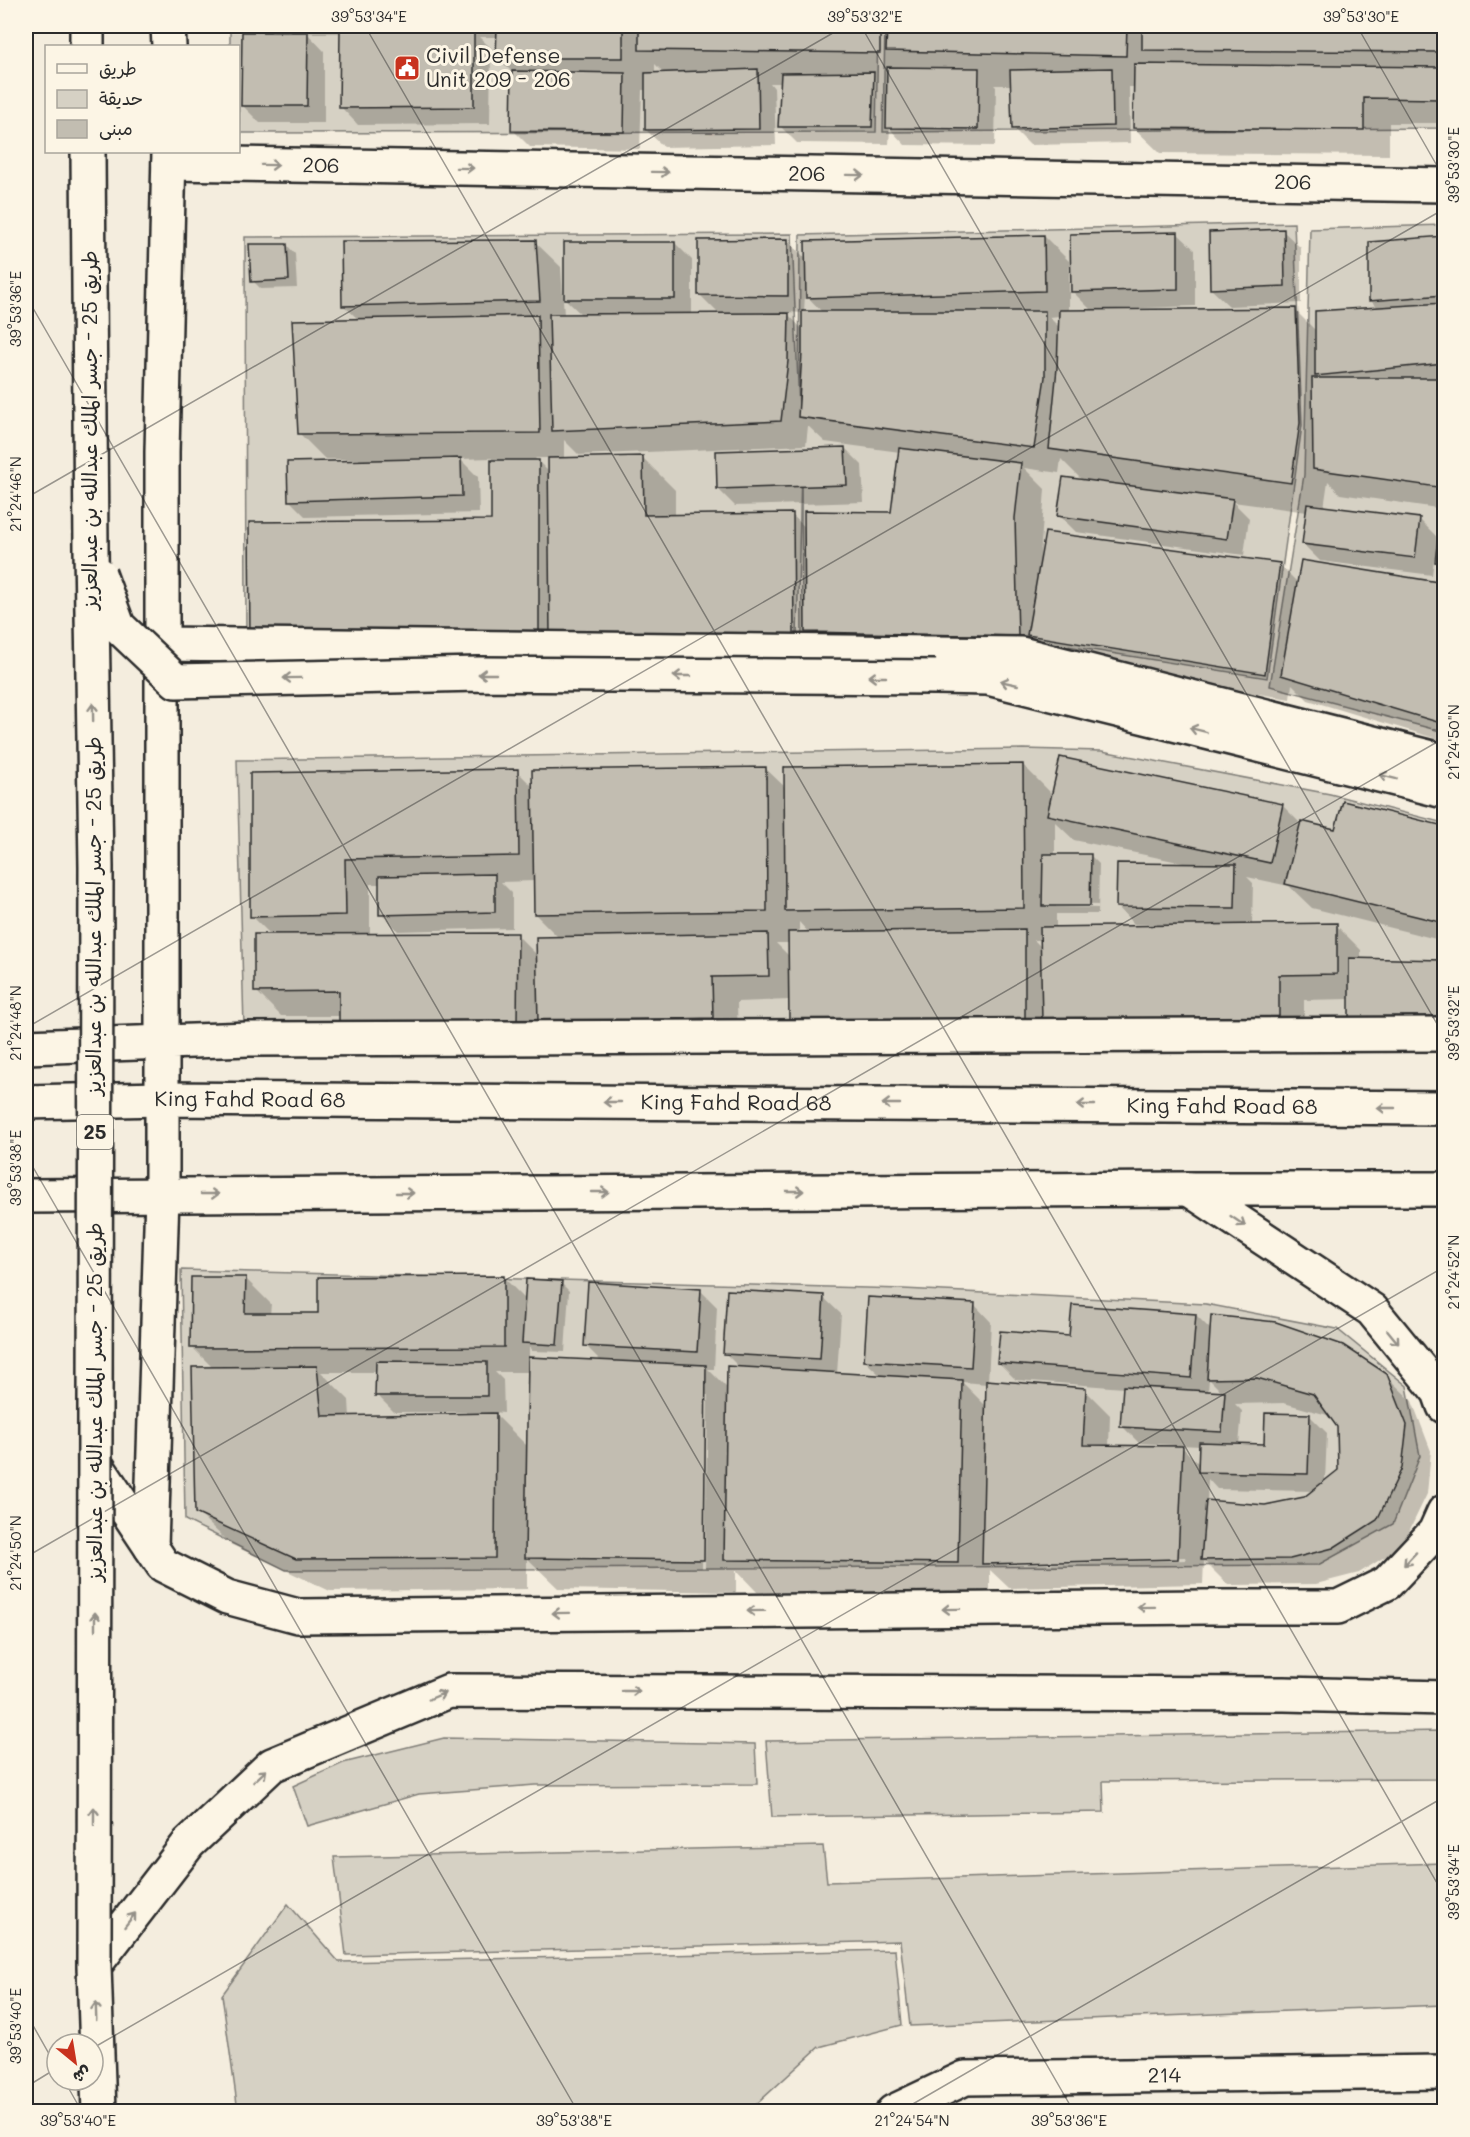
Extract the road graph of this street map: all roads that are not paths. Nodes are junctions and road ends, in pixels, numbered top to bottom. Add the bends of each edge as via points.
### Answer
1 (87, 26) edge
2 (168, 26) edge
3 (87, 45) edge
4 (168, 45) edge
5 (88, 153) edge
6 (169, 157) edge
7 (1444, 185) edge
8 (91, 549) junction
9 (163, 644) junction
10 (1444, 761) edge
11 (1444, 791) edge
12 (1444, 1034) edge
13 (26, 1047) edge
14 (162, 1098) junction
15 (26, 1101) edge
16 (1444, 1108) edge
17 (1189, 1189) junction
18 (1444, 1189) edge
19 (162, 1195) junction
20 (26, 1196) edge
21 (1444, 1406) edge
22 (95, 1463) junction
23 (1444, 1512) edge
24 (151, 1547) junction
25 (1444, 1698) edge
26 (94, 1966) junction
27 (1444, 2072) edge
28 (99, 2112) edge
29 (893, 2112) edge

1 - 3 main road
2 - 4 main road
5 - 8 main road, طريق 25 - جسر الملك عبدالله بن عبدالعزيز / 25, bridge
6 -> 7 main road, 206
6 - 9 main road via 162,452
11 -> 8 main road, bridge via 988,678 479,674 176,681 118,626
22 -> 8 main road, طريق 25 - جسر الملك عبدالله بن عبدالعزيز / 25, bridge via 96,867
9 - 10 main road via 1021,654
9 - 14 main road
12 - 13 main road via 249,1039
14 - 15 main road, King Fahd Road 68
16 -> 14 main road, King Fahd Road 68
14 - 19 main road
17 - 18 main road
19 -> 17 main road
17 -> 21 main road via 1372,1310 1439,1392
19 - 20 main road
19 - 24 main road
22 - 24 main road
26 -> 22 main road, طريق 25 - جسر الملك عبدالله بن عبدالعزيز / 25, bridge
23 -> 24 main road via 1435,1532 1387,1583 1338,1607 298,1616 227,1598 163,1565
26 -> 25 main road via 189,1843 272,1765 449,1691
28 -> 26 main road, طريق 25 - جسر الملك عبدالله بن عبدالعزيز / 25, bridge
27 - 29 main road, 214 via 965,2079

